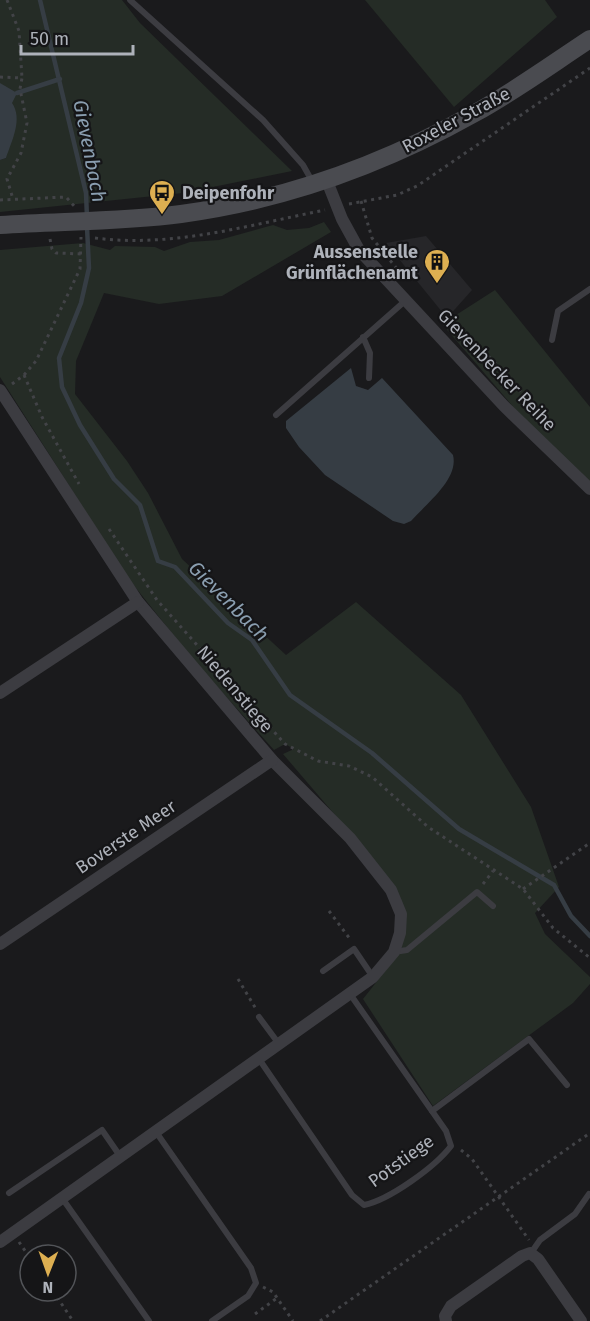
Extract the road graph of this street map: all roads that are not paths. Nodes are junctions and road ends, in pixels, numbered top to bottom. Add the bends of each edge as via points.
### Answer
1 (130, 0) edge
2 (590, 39) edge
3 (320, 183) junction
4 (0, 225) edge
5 (590, 289) edge
6 (405, 301) junction
7 (363, 337) junction
8 (552, 340) dead end
9 (369, 378) dead end
10 (2, 397) edge
11 (276, 415) dead end
12 (590, 489) edge
13 (138, 602) junction
14 (0, 693) edge
15 (272, 760) junction
16 (493, 906) dead end
17 (0, 944) edge
18 (394, 952) junction
19 (323, 971) dead end
20 (373, 977) junction
21 (350, 994) junction
22 (259, 1017) road end
23 (279, 1045) junction
24 (259, 1059) junction
25 (567, 1085) dead end
26 (432, 1111) junction
27 (156, 1132) junction
28 (121, 1157) junction
29 (9, 1193) dead end
30 (589, 1194) edge
31 (62, 1198) junction
32 (0, 1242) edge
33 (530, 1253) junction
34 (149, 1321) edge
35 (212, 1321) edge
36 (446, 1321) edge
37 (581, 1321) edge

1 - 3 lane via 262,120
2 - 3 main road, Roxeler Straße via 475,113 372,163
3 - 4 main road, Roxeler Straße via 247,203 183,214
3 - 6 street, Gievenbecker Reihe via 358,250
5 - 8 lane via 558,311
6 - 7 lane
6 - 12 street, Gievenbecker Reihe via 504,406
7 - 9 lane via 370,353
7 - 11 lane
10 - 13 street, Niedenstiege
13 - 14 street
13 - 15 street, Niedenstiege
15 - 17 street, Boverste Meer
15 - 18 street, Niedenstiege via 350,838 391,890 401,914
16 - 18 lane via 477,892 407,950
18 - 20 street, Niedenstiege
19 - 20 lane via 354,949
20 - 21 street, Niedenstiege
21 - 23 street
21 - 26 lane, Potstiege
22 - 23 lane
23 - 24 street
24 - 26 lane, Potstiege via 352,1195 364,1204 378,1202 442,1158 451,1146
24 - 27 street
25 - 26 lane via 529,1039
27 - 28 street
27 - 35 lane via 251,1268 256,1283 249,1296
28 - 29 lane via 102,1130
28 - 31 street
30 - 33 lane via 575,1214 540,1240
31 - 32 street
31 - 34 lane
33 - 36 street via 451,1306
33 - 37 street via 538,1258

